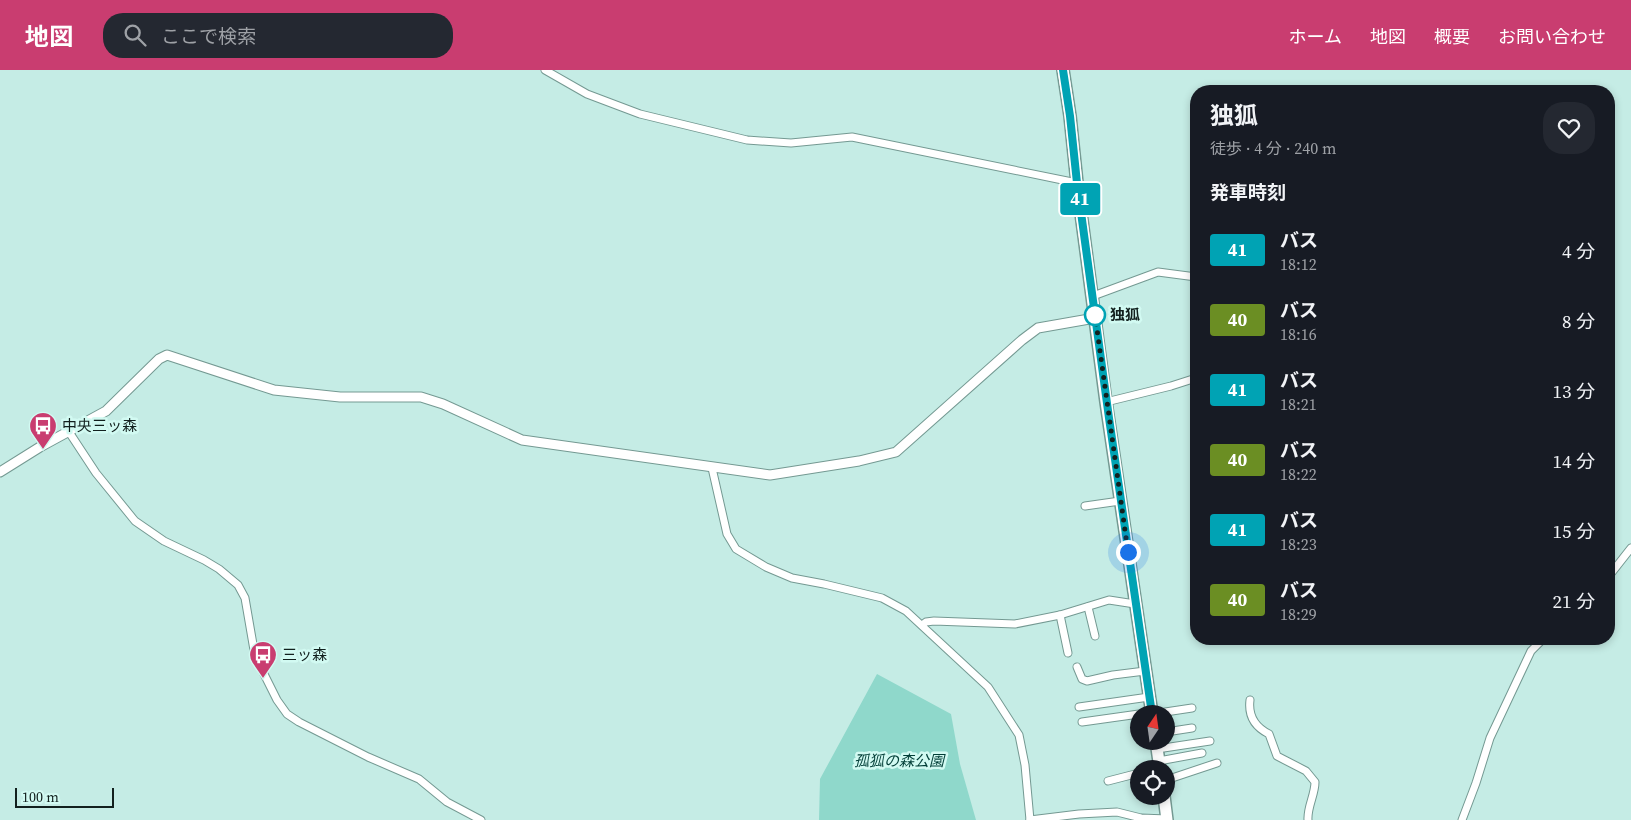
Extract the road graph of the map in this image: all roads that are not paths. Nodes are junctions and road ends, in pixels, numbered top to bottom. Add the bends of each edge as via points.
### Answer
1 (545, 70) edge
2 (1063, 70) edge
3 (1077, 183) junction
4 (1190, 276) edge
5 (1093, 296) junction
6 (1095, 318) junction
7 (1190, 380) edge
8 (1106, 402) junction
9 (68, 432) junction
10 (712, 468) junction
11 (0, 472) edge
12 (1120, 501) junction
13 (1085, 506) dead end
14 (1631, 548) edge
15 (1615, 568) edge
16 (1135, 604) junction
17 (1088, 607) junction
18 (1060, 615) junction
19 (922, 625) junction
20 (1095, 636) dead end
21 (1537, 645) edge
22 (1068, 653) dead end
23 (1077, 667) dead end
24 (1145, 671) junction
25 (1149, 697) junction
26 (1250, 700) dead end
27 (1150, 705) edge
28 (1079, 707) dead end
29 (1192, 708) dead end
30 (1175, 710) edge
31 (1130, 715) edge
32 (1082, 722) dead end
33 (1192, 728) dead end
34 (1175, 731) edge
35 (1210, 741) dead end
36 (1202, 753) dead end
37 (1158, 760) edge
38 (1217, 763) dead end
39 (1130, 775) edge
40 (1175, 777) edge
41 (1108, 780) dead end
42 (1165, 805) edge
43 (1167, 819) edge
44 (481, 820) edge
45 (1030, 820) edge
46 (1308, 820) edge
47 (1462, 820) edge

1 - 3 street via 587,94 640,114 747,140 791,143 852,138
2 - 3 main road
3 - 5 main road
4 - 5 street via 1158,272
5 - 6 main road
6 - 8 main road
6 - 10 street via 1038,328 896,452 770,475
7 - 8 street
8 - 12 main road
9 - 10 street via 106,411 158,359 166,355 274,390 340,397 421,397 522,440
9 - 11 street
9 - 44 street via 134,521 219,569 238,584 245,598 256,656 287,714 368,757 419,779 447,802
10 - 19 street via 727,534 736,549 792,578 882,598 906,611
12 - 13 street
12 - 16 main road
14 - 15 street
16 - 17 street via 1109,600
16 - 24 main road
17 - 18 street
17 - 20 street
18 - 19 street via 1014,624 934,621
18 - 22 street
19 - 45 street via 988,687 1019,735
21 - 47 street via 1531,651 1490,738
23 - 24 street via 1082,679 1088,681
24 - 25 main road
25 - 27 main road
25 - 28 street
26 - 46 street via 1252,718 1272,738 1277,756 1306,771 1315,782
29 - 30 street
31 - 32 street
33 - 34 street
35 - 37 street
36 - 37 street
38 - 40 street
39 - 41 street
42 - 43 main road
43 - 45 street via 1141,818 1117,812

